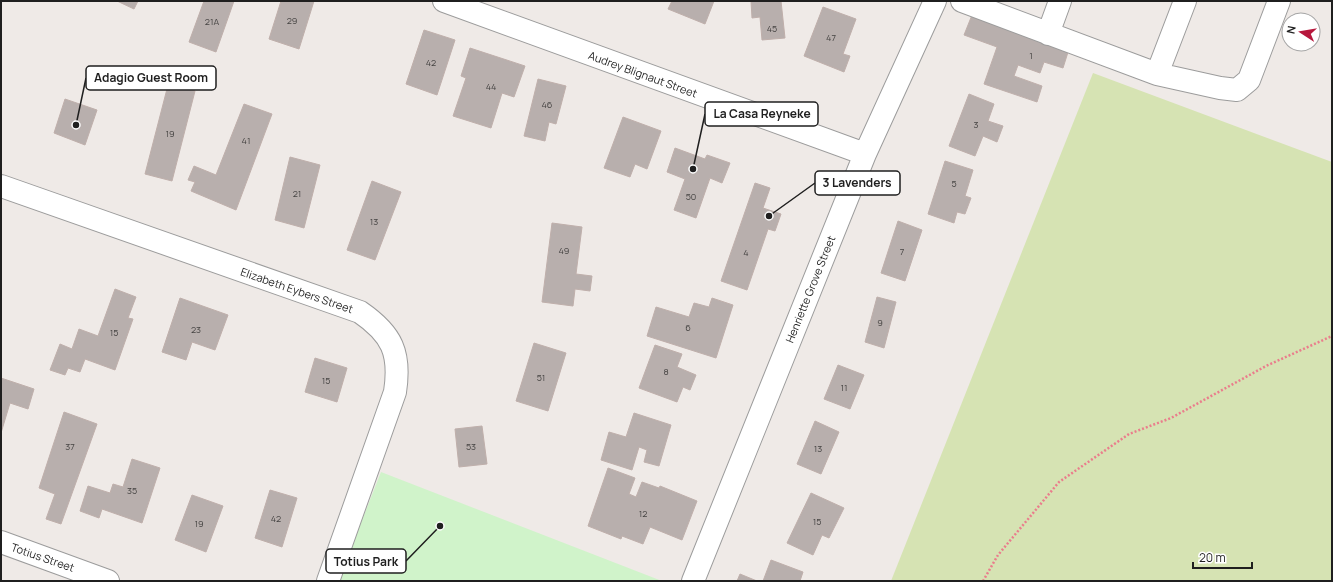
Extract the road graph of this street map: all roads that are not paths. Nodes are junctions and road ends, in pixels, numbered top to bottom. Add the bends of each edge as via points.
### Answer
1 (444, 1) edge
2 (935, 1) edge
3 (962, 1) edge
4 (1060, 1) edge
5 (1185, 1) edge
6 (1279, 1) edge
7 (1048, 34) junction
8 (1157, 74) junction
9 (865, 154) junction
10 (1, 186) edge
11 (1, 542) edge
12 (108, 581) edge
13 (328, 581) edge
14 (693, 581) edge

1 - 9 street, Audrey Blignaut Street
2 - 9 street, Henriette Grove Street
3 - 7 street
4 - 7 street
5 - 8 street
6 - 8 street via 1249,80 1237,90
7 - 8 street
9 - 14 street, Henriette Grove Street
10 - 13 street, Elizabeth Eybers Street via 360,312 377,323 390,339 398,372 394,392
11 - 12 street, Totius Street

